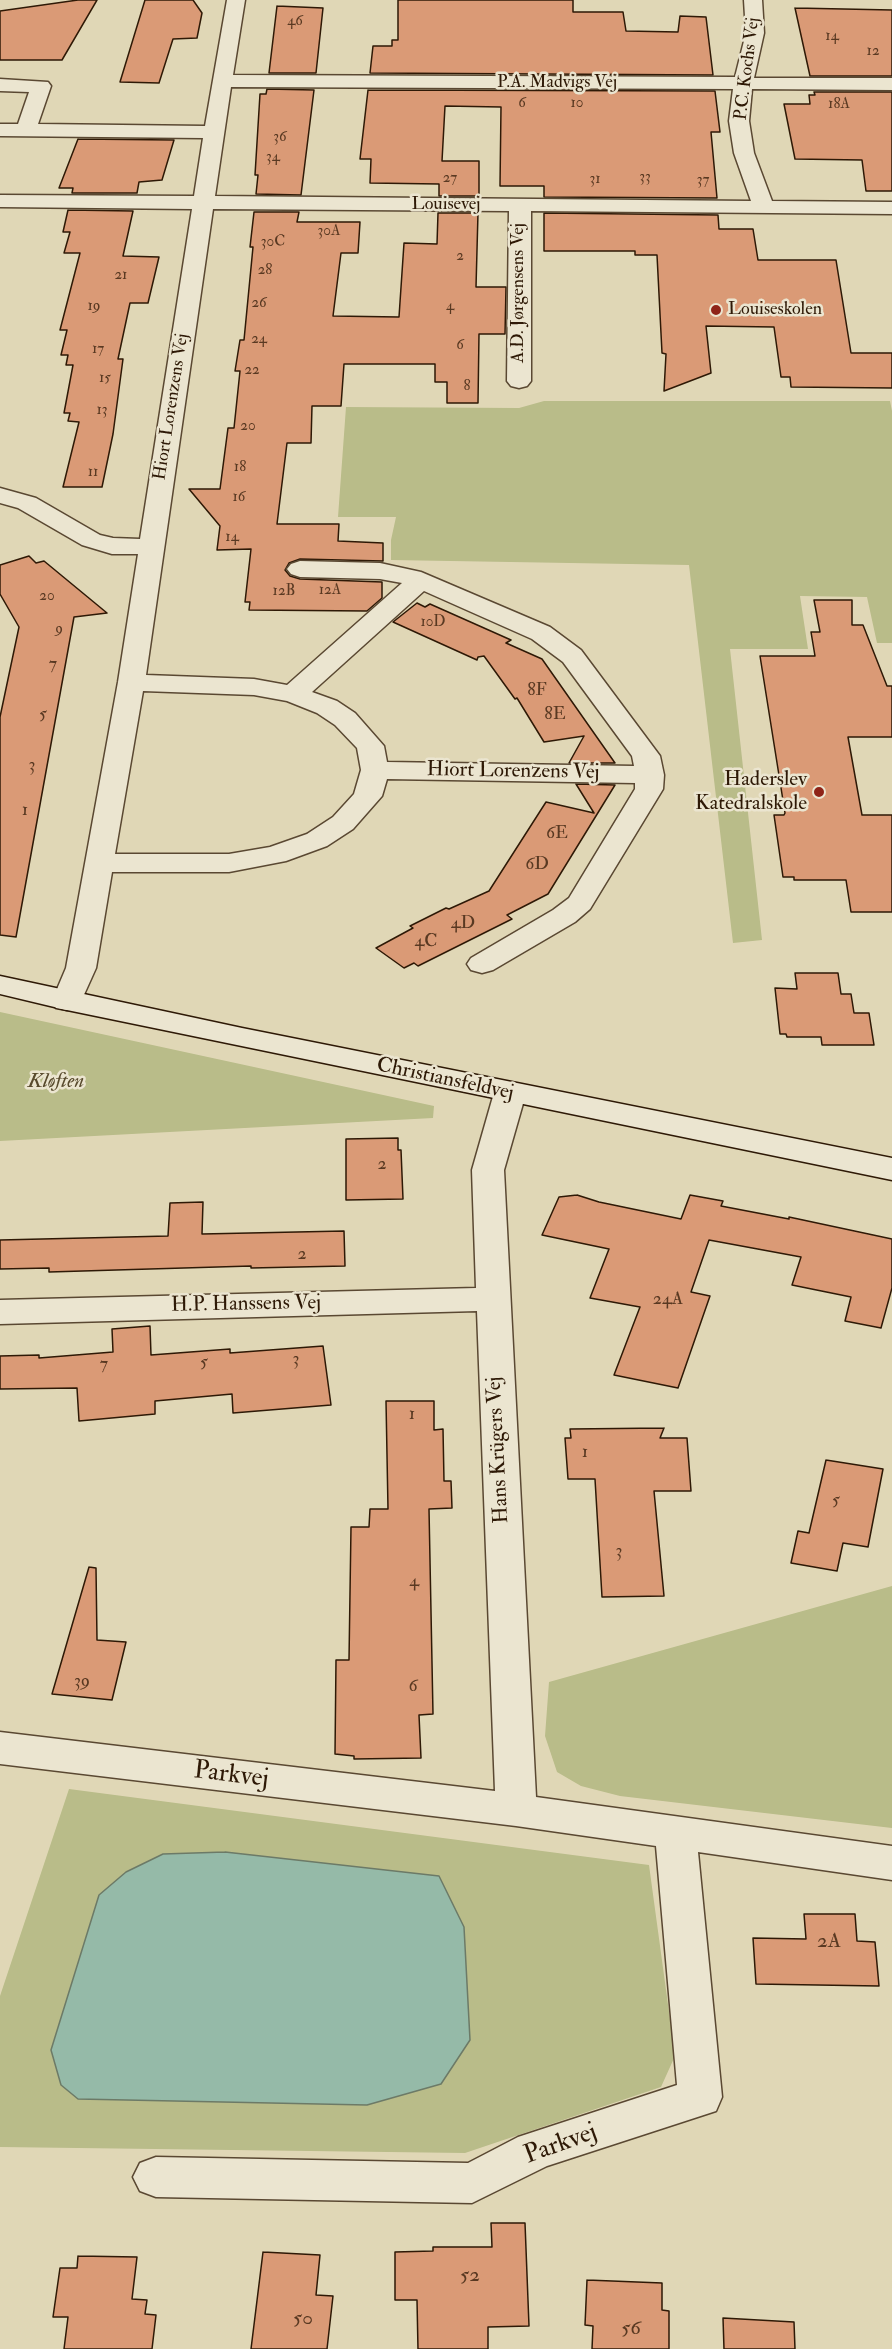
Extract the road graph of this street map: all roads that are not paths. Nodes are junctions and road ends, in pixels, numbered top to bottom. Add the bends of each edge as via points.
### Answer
1 (236, 0) edge
2 (753, 0) edge
3 (222, 81) junction
4 (743, 84) junction
5 (892, 84) edge
6 (0, 86) edge
7 (0, 130) edge
8 (26, 130) junction
9 (214, 132) junction
10 (0, 201) edge
11 (204, 203) junction
12 (520, 206) junction
13 (764, 207) junction
14 (892, 208) edge
15 (519, 381) dead end
16 (0, 495) edge
17 (150, 547) junction
18 (300, 569) dead end
19 (421, 580) junction
20 (131, 682) junction
21 (293, 694) junction
22 (375, 770) junction
23 (650, 775) junction
24 (99, 863) junction
25 (482, 964) dead end
26 (0, 985) edge
27 (67, 1001) junction
28 (510, 1093) junction
29 (892, 1169) edge
30 (492, 1299) junction
31 (0, 1312) edge
32 (0, 1748) edge
33 (516, 1810) junction
34 (675, 1832) junction
35 (892, 1863) edge
36 (156, 2177) dead end

1 - 3 street, Hiort Lorenzens Vej
2 - 4 street, P.C. Kochs Vej via 755,33
3 - 4 street, P.A. Madvigs Vej
3 - 9 street, Hiort Lorenzens Vej
4 - 5 street, P.A. Madvigs Vej
4 - 13 street, P.C. Kochs Vej via 739,121 744,153
6 - 8 street via 41,86
7 - 8 street
8 - 9 street
9 - 11 street, Hiort Lorenzens Vej
10 - 11 street, Louisevej
11 - 12 street, Louisevej
11 - 17 street, Hiort Lorenzens Vej
12 - 13 street, Louisevej
12 - 15 street, A.D. Jørgensens Vej
13 - 14 street, Louisevej
16 - 17 street via 27,503 91,540 112,546
17 - 20 street, Hiort Lorenzens Vej
18 - 19 street via 380,571
19 - 21 street
19 - 23 street via 541,633 572,656 646,756
20 - 21 street via 254,687
20 - 24 street, Hiort Lorenzens Vej
21 - 22 street via 327,707 345,719 370,747
22 - 23 street, Hiort Lorenzens Vej
22 - 24 street via 368,796 343,823 317,840 276,855 229,863
23 - 25 street via 649,789 580,903
24 - 27 street, Hiort Lorenzens Vej via 81,968
26 - 27 street, Christiansfeldvej
27 - 28 street, Christiansfeldvej
28 - 29 street, Christiansfeldvej
28 - 30 street, Hans Krügers Vej via 488,1170
30 - 31 street, H.P. Hanssens Vej
30 - 33 street, Hans Krügers Vej
32 - 33 street, Parkvej
33 - 34 street, Parkvej
34 - 35 street, Parkvej
34 - 36 street, Parkvej via 700,2097 534,2151 472,2183

